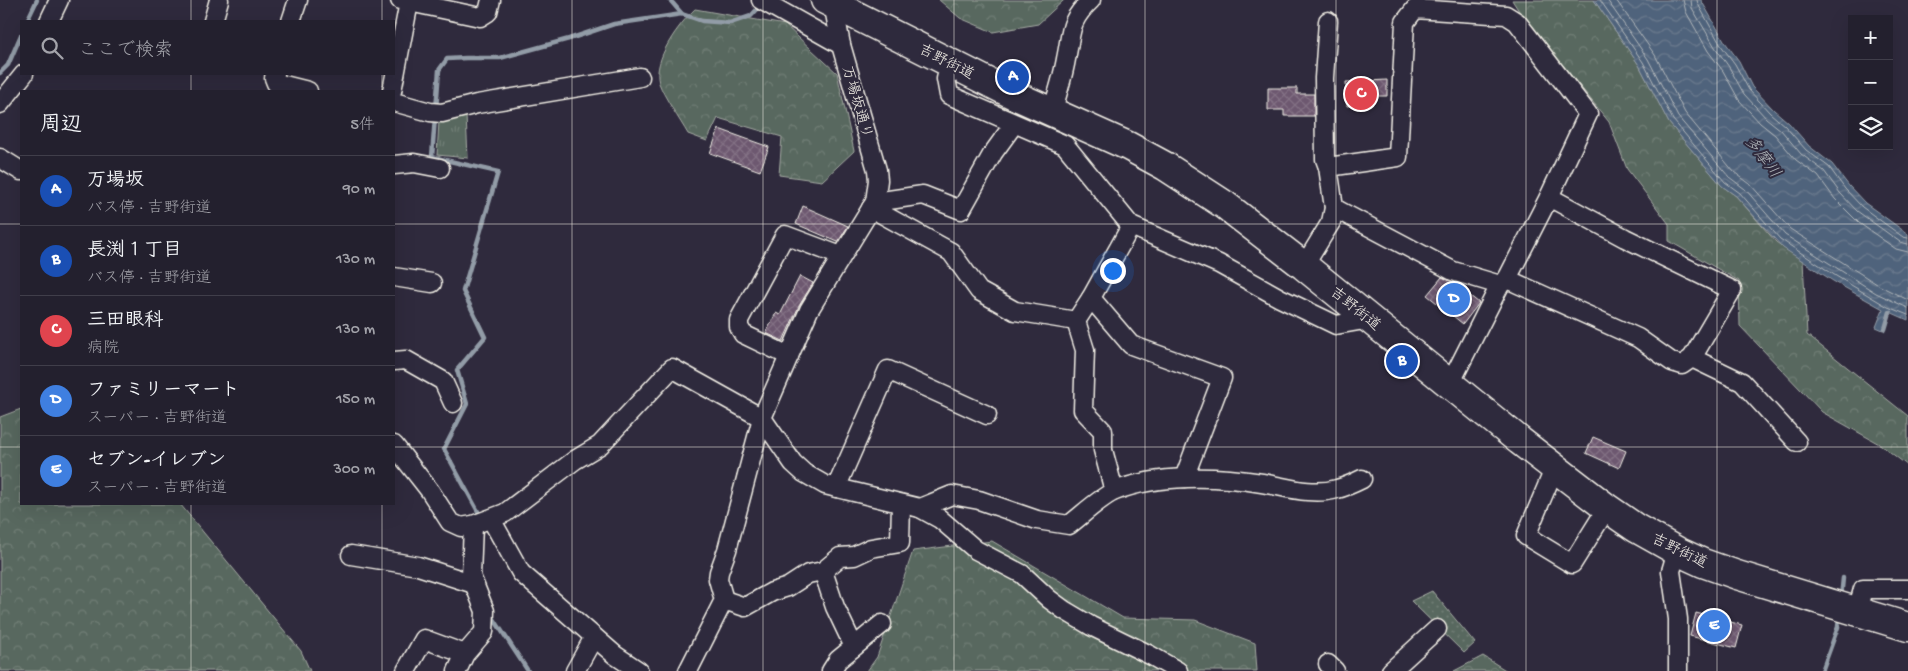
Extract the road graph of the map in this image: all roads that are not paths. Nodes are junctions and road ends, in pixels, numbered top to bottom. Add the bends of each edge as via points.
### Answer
1 (59, 0) edge
2 (220, 0) edge
3 (298, 0) edge
4 (491, 0) edge
5 (1091, 0) edge
6 (405, 1) edge
7 (829, 2) edge
8 (767, 3) edge
9 (49, 20) edge
10 (213, 20) edge
11 (291, 20) edge
12 (1328, 21) dead end
13 (841, 45) junction
14 (950, 63) junction
15 (395, 70) edge
16 (23, 75) edge
17 (275, 75) edge
18 (394, 75) edge
19 (640, 77) dead end
20 (304, 90) edge
21 (392, 90) edge
22 (395, 102) edge
23 (0, 104) edge
24 (1052, 112) junction
25 (1014, 124) junction
26 (0, 158) edge
27 (395, 166) edge
28 (1328, 167) junction
29 (440, 168) dead end
30 (20, 170) edge
31 (1549, 197) junction
32 (873, 205) junction
33 (1334, 208) junction
34 (1130, 226) junction
35 (841, 256) junction
36 (1304, 266) junction
37 (395, 277) edge
38 (1504, 282) junction
39 (432, 283) dead end
40 (1091, 298) junction
41 (1370, 319) junction
42 (1076, 321) junction
43 (789, 356) junction
44 (1692, 358) junction
45 (395, 361) edge
46 (1450, 384) junction
47 (453, 402) dead end
48 (987, 415) dead end
49 (762, 418) junction
50 (1797, 442) dead end
51 (395, 446) edge
52 (1555, 467) junction
53 (1184, 478) junction
54 (1362, 479) dead end
55 (836, 488) junction
56 (1114, 491) junction
57 (901, 504) junction
58 (920, 508) junction
59 (1607, 508) junction
60 (491, 519) junction
61 (473, 525) junction
62 (1677, 551) junction
63 (351, 555) dead end
64 (823, 571) junction
65 (474, 584) junction
66 (1908, 589) edge
67 (724, 600) junction
68 (1846, 608) junction
69 (882, 624) dead end
70 (1908, 627) edge
71 (1437, 629) dead end
72 (594, 637) junction
73 (854, 647) junction
74 (465, 654) junction
75 (406, 671) edge
76 (457, 671) edge
77 (575, 671) edge
78 (639, 671) edge
79 (688, 671) edge
80 (832, 671) edge
81 (1178, 671) edge
82 (1391, 671) edge
83 (1678, 671) edge

1 - 9 street
2 - 10 street
3 - 11 street
4 - 6 street via 488,12 480,17
5 - 24 street via 1070,30 1066,60
6 - 15 street
7 - 13 street, 万場坂通り
7 - 14 highway, 吉野街道
8 - 13 street
12 - 28 street via 1324,87 1325,159
13 - 32 street, 万場坂通り via 877,170
14 - 24 highway, 吉野街道
14 - 25 street via 946,79 949,95
16 - 23 street
17 - 20 street via 276,83
18 - 21 street
19 - 22 street via 436,112
24 - 36 highway, 吉野街道 via 1166,166 1225,205
25 - 32 street via 993,153 961,210 923,194
25 - 34 street via 1065,145
26 - 30 street
27 - 29 street via 414,163
28 - 31 street via 1398,157 1404,22 1415,9 1506,15 1517,22 1588,114
28 - 33 street
31 - 38 street
31 - 44 street via 1732,290
32 - 35 street
32 - 42 street via 951,252 979,291 1015,311
33 - 36 street via 1331,222
33 - 38 street via 1453,271
34 - 40 street
34 - 41 street via 1219,264 1336,325
35 - 43 street via 809,310
35 - 43 street via 785,235 740,320 743,334
36 - 41 highway, 吉野街道
37 - 39 street
38 - 44 street via 1638,338 1672,362 1682,364
38 - 46 street
40 - 42 street
40 - 53 street via 1131,345 1222,378
41 - 46 highway, 吉野街道
42 - 56 street via 1085,350 1083,410 1102,432 1103,450
43 - 49 street
44 - 50 street via 1742,382
45 - 47 street via 406,360 443,381
46 - 52 highway, 吉野街道
48 - 55 street via 888,370
49 - 55 street via 793,463 804,473
49 - 60 street via 672,368 600,445 505,513
49 - 67 street via 719,572
51 - 61 street via 450,522 461,527
52 - 59 highway, 吉野街道
52 - 59 street via 1526,536 1572,564
53 - 54 street via 1261,483 1301,491 1336,490
53 - 56 street via 1148,482
55 - 57 street
56 - 58 street via 1069,524 1037,520 979,500 952,495
57 - 58 street
57 - 64 street via 900,543 840,557
58 - 81 street via 940,519 976,550 1022,574 1064,610
59 - 62 highway, 吉野街道
60 - 61 street
60 - 72 street via 521,573
61 - 65 street via 471,576
62 - 68 highway, 吉野街道 via 1737,575
62 - 83 street via 1671,571 1678,619
63 - 65 street via 418,566
64 - 67 street via 808,574 745,607
64 - 73 street
65 - 74 street via 485,611 484,632
66 - 68 street via 1863,589
67 - 79 street
68 - 70 highway, 吉野街道
69 - 73 street
71 - 82 street
72 - 77 street
72 - 78 street
73 - 80 street via 838,660
74 - 75 street via 424,639
74 - 76 street

